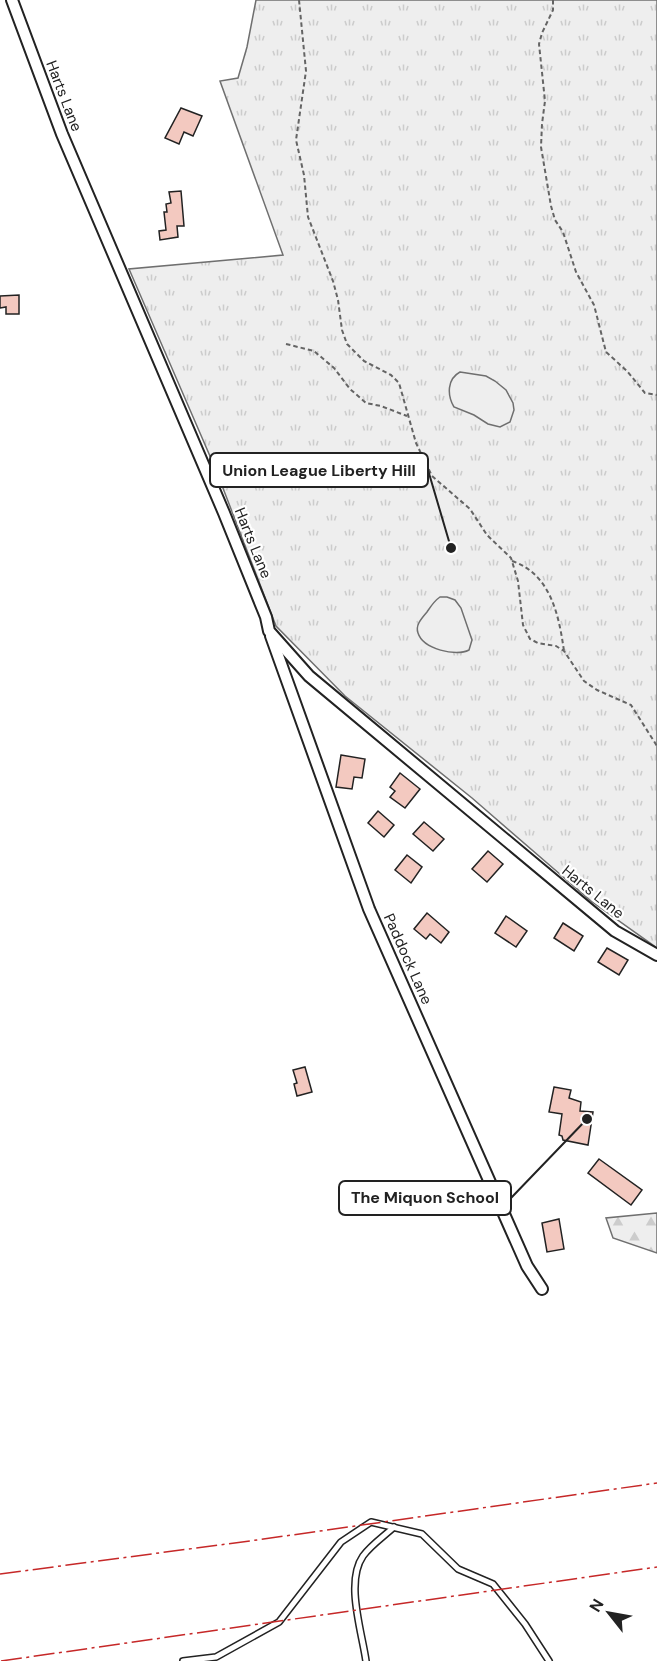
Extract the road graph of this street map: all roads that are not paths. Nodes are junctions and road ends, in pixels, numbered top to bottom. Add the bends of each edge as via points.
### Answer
1 (12, 0) edge
2 (269, 631) junction
3 (657, 955) edge
4 (542, 1289) dead end
5 (394, 1527) junction
6 (216, 1659) edge
7 (183, 1661) edge
8 (366, 1661) edge
9 (549, 1661) edge

1 - 2 street, Harts Lane via 62,134 224,513
2 - 3 street, Harts Lane via 309,676 615,931
2 - 4 street, Paddock Lane via 369,909 527,1266
5 - 6 lane via 371,1522 341,1542 279,1622
5 - 8 lane via 359,1563 357,1613
5 - 9 lane via 422,1534 458,1569 494,1584
6 - 7 lane

